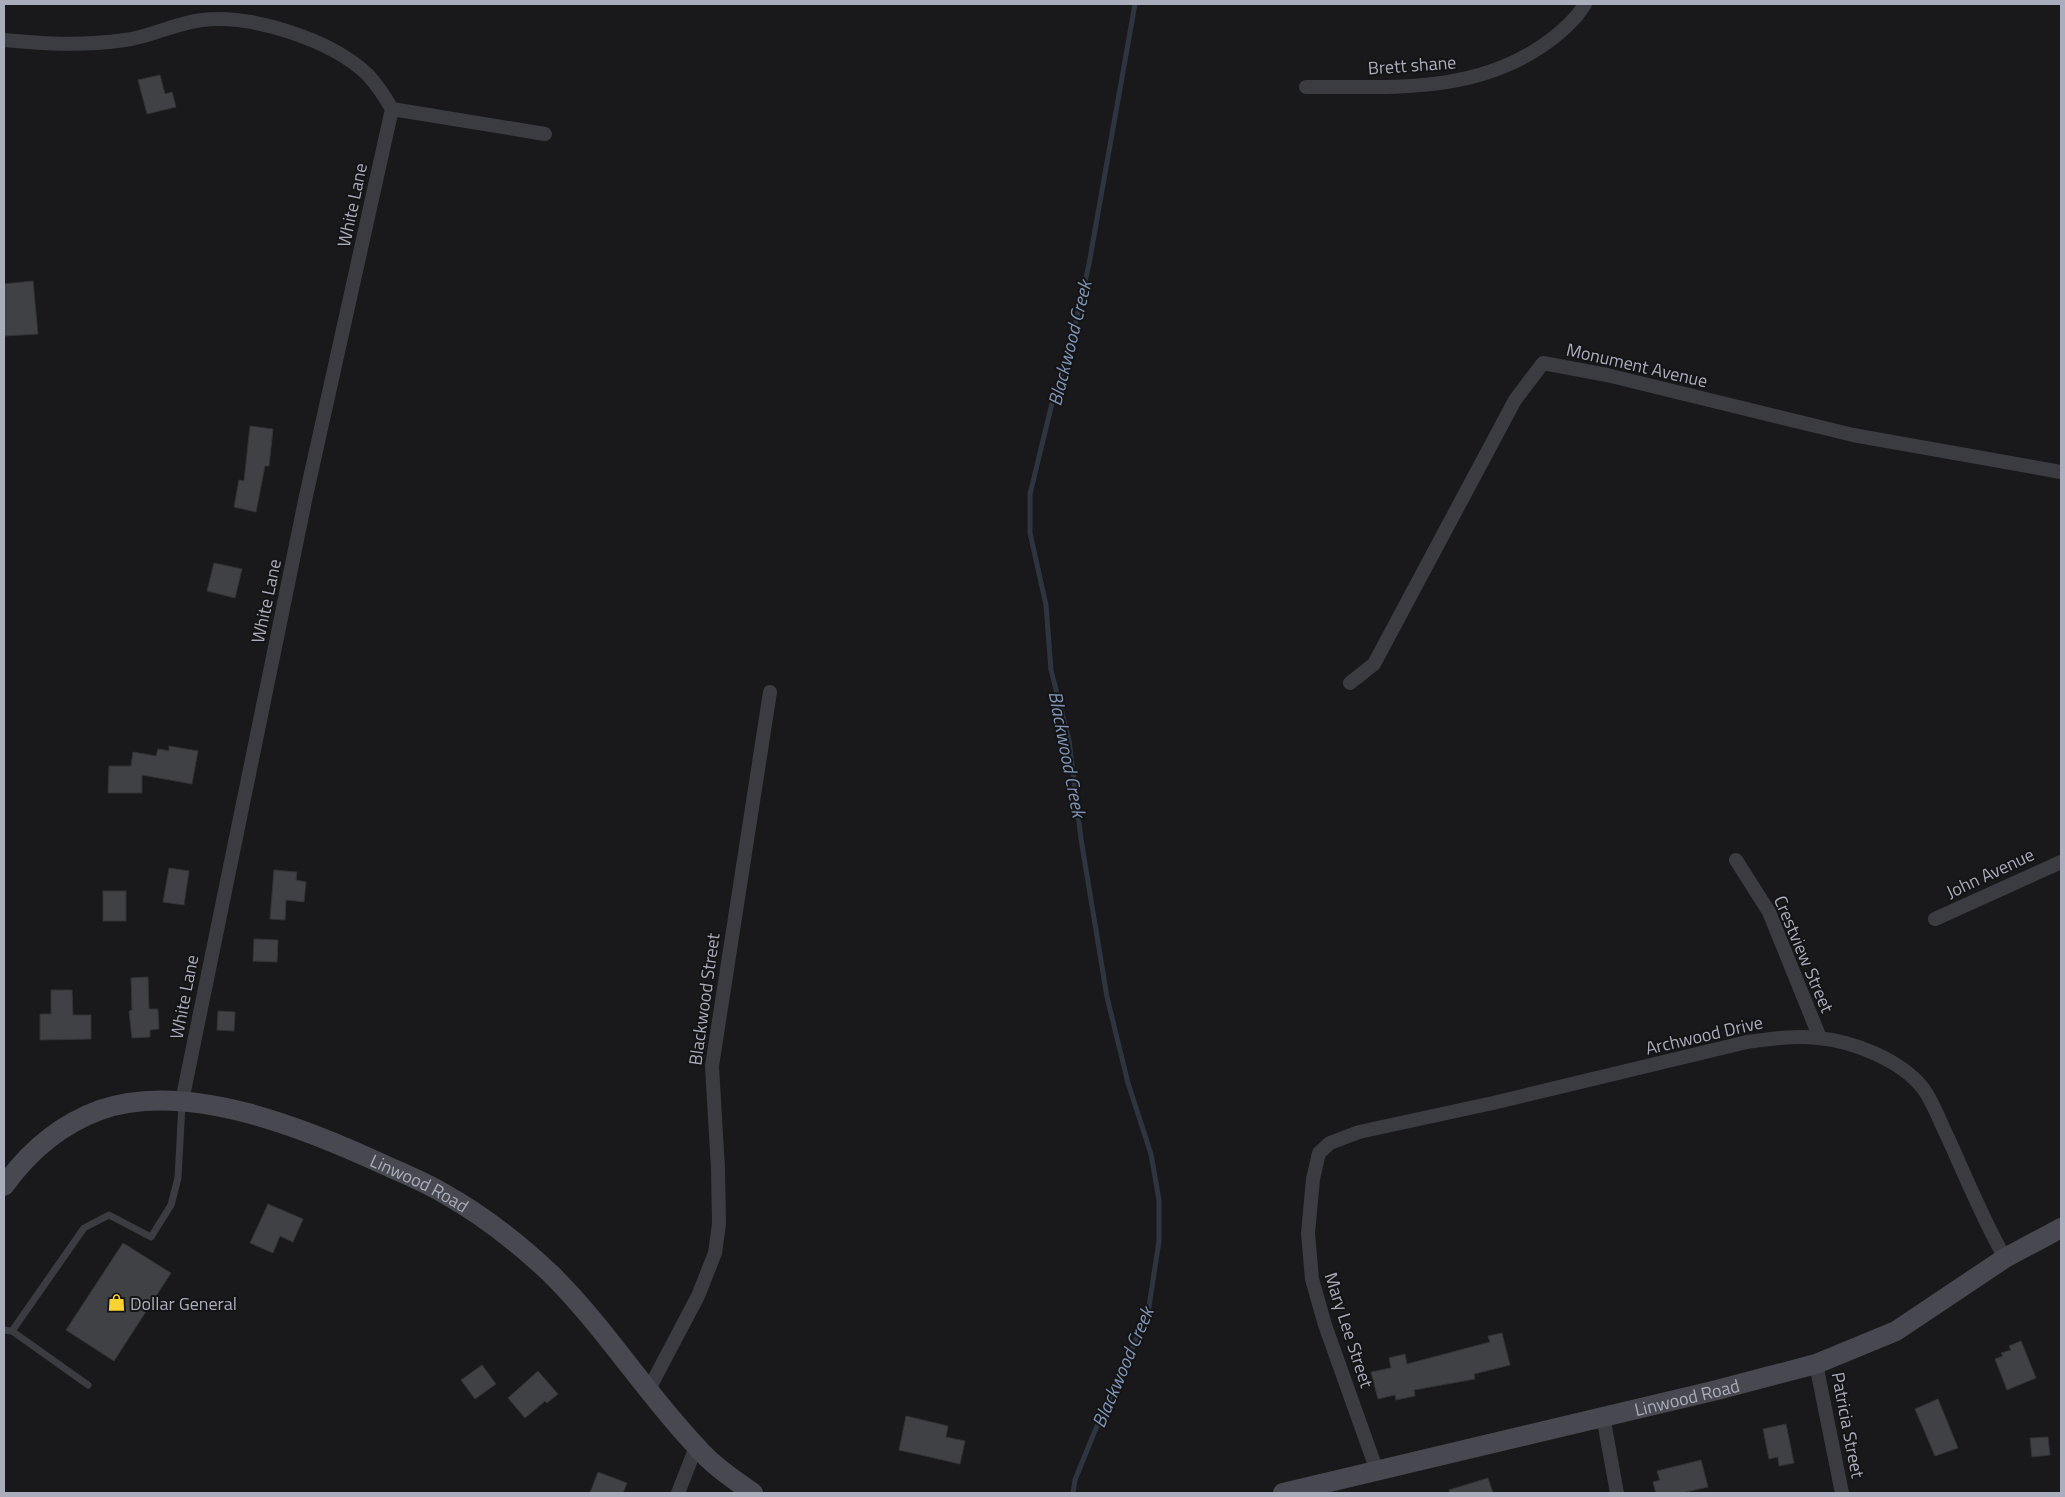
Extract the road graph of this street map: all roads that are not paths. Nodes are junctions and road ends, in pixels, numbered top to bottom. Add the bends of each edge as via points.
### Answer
1 (1585, 4) edge
2 (4, 40) edge
3 (1306, 87) dead end
4 (392, 109) junction
5 (545, 134) dead end
6 (2061, 472) edge
7 (1350, 683) dead end
8 (770, 692) dead end
9 (1736, 860) dead end
10 (2061, 862) edge
11 (1935, 919) dead end
12 (1820, 1038) junction
13 (182, 1101) junction
14 (1330, 1143) joint
15 (4, 1186) edge
16 (2061, 1228) edge
17 (2005, 1258) junction
18 (4, 1330) edge
19 (12, 1332) junction
20 (1816, 1364) junction
21 (88, 1385) dead end
22 (649, 1389) junction
23 (1603, 1416) junction
24 (696, 1447) junction
25 (1377, 1471) junction
26 (678, 1493) edge
27 (753, 1493) edge
28 (1283, 1493) edge
29 (1617, 1493) edge
30 (1842, 1493) edge

1 - 3 street, Brett shane via 1558,35 1519,60 1489,74 1420,86
2 - 4 street via 64,45 100,43 128,40 190,22 234,20 274,28 326,47 369,76
4 - 5 street
4 - 13 street, White Lane via 306,496
6 - 7 street, Monument Avenue via 1853,435 1607,375 1544,363 1515,400 1374,664
8 - 22 street, Blackwood Street via 712,1066 719,1224 715,1253 694,1304
9 - 12 street, Crestview Street via 1769,912
10 - 11 street, John Avenue
12 - 14 street, Archwood Drive via 1747,1042 1359,1132
12 - 17 street, Archwood Drive via 1864,1049 1886,1059 1905,1070 1923,1088 1983,1219
13 - 15 main road, Linwood Road via 137,1102 102,1109 39,1144
13 - 19 lane via 178,1178 171,1205 151,1237 109,1215 84,1228
13 - 22 main road, Linwood Road via 227,1108 316,1135 443,1192 506,1235 550,1274
14 - 25 street, Mary Lee Street via 1319,1153 1308,1257 1325,1325
16 - 17 main road, Linwood Road
17 - 20 main road, Linwood Road via 1896,1331
18 - 19 lane
19 - 21 lane
20 - 23 main road, Linwood Road
20 - 30 street, Patricia Street
22 - 24 main road, Linwood Road
23 - 25 main road, Linwood Road
23 - 29 street
24 - 26 street
24 - 27 main road, Linwood Road
25 - 28 main road, Linwood Road

